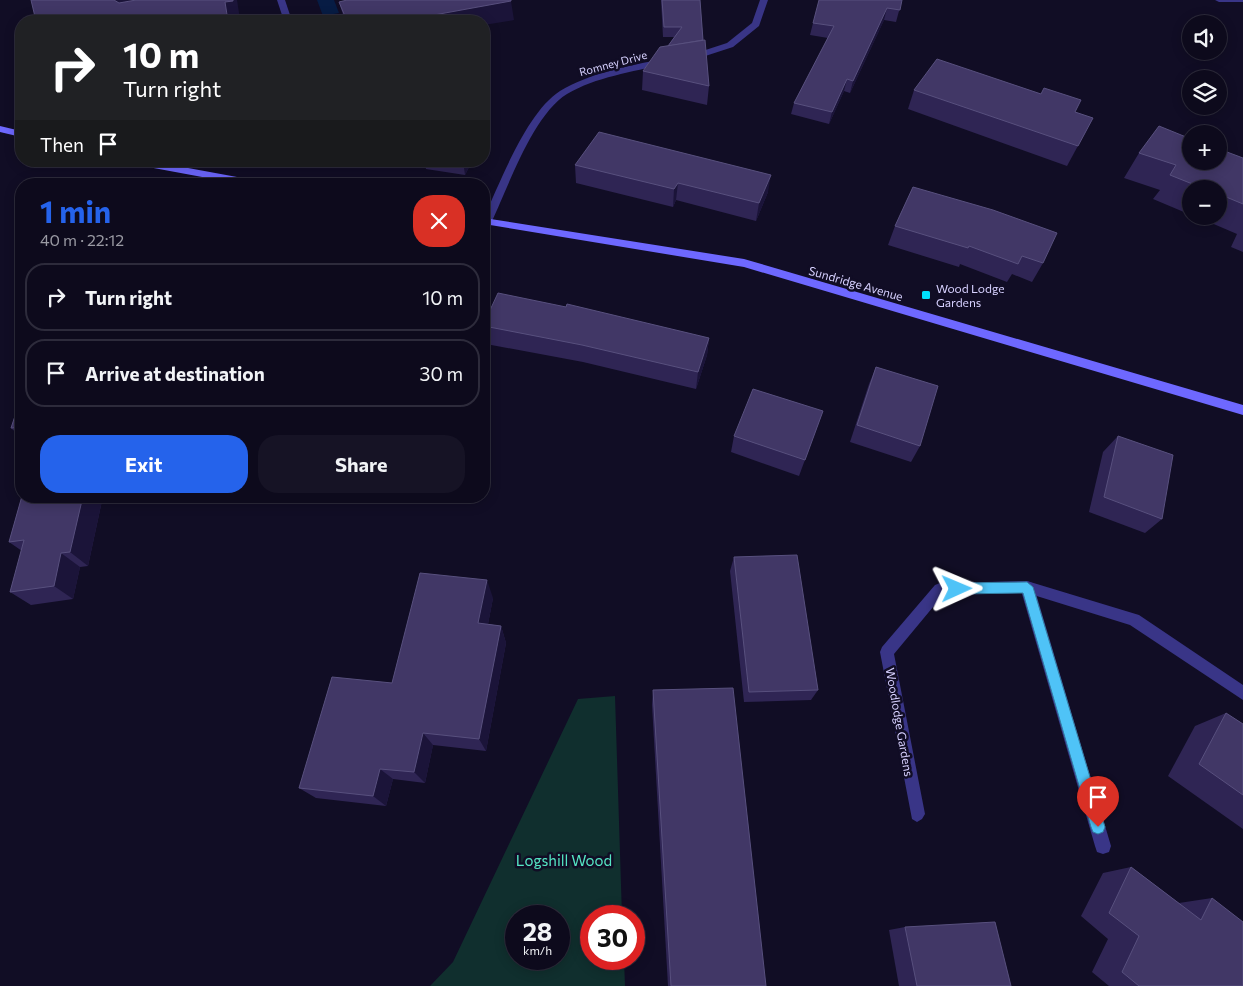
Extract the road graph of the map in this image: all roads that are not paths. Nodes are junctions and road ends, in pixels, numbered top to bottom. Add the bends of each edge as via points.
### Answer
1 (281, 0) edge
2 (764, 0) edge
3 (1219, 0) edge
4 (1243, 0) edge
5 (286, 15) edge
6 (0, 128) edge
7 (15, 132) edge
8 (165, 167) edge
9 (226, 178) edge
10 (490, 213) edge
11 (490, 222) edge
12 (1243, 410) edge
13 (1027, 587) junction
14 (1243, 692) edge
15 (917, 814) dead end
16 (1103, 846) dead end

1 - 5 street
2 - 10 street, Romney Drive via 756,24 730,45 700,56 644,65 575,86 555,100 531,131
3 - 4 street
6 - 7 street
8 - 9 street
11 - 12 street, Sundridge Avenue via 744,263
13 - 14 street, Woodlodge Gardens via 1134,620
13 - 15 street, Woodlodge Gardens via 940,589 887,652
13 - 16 street

